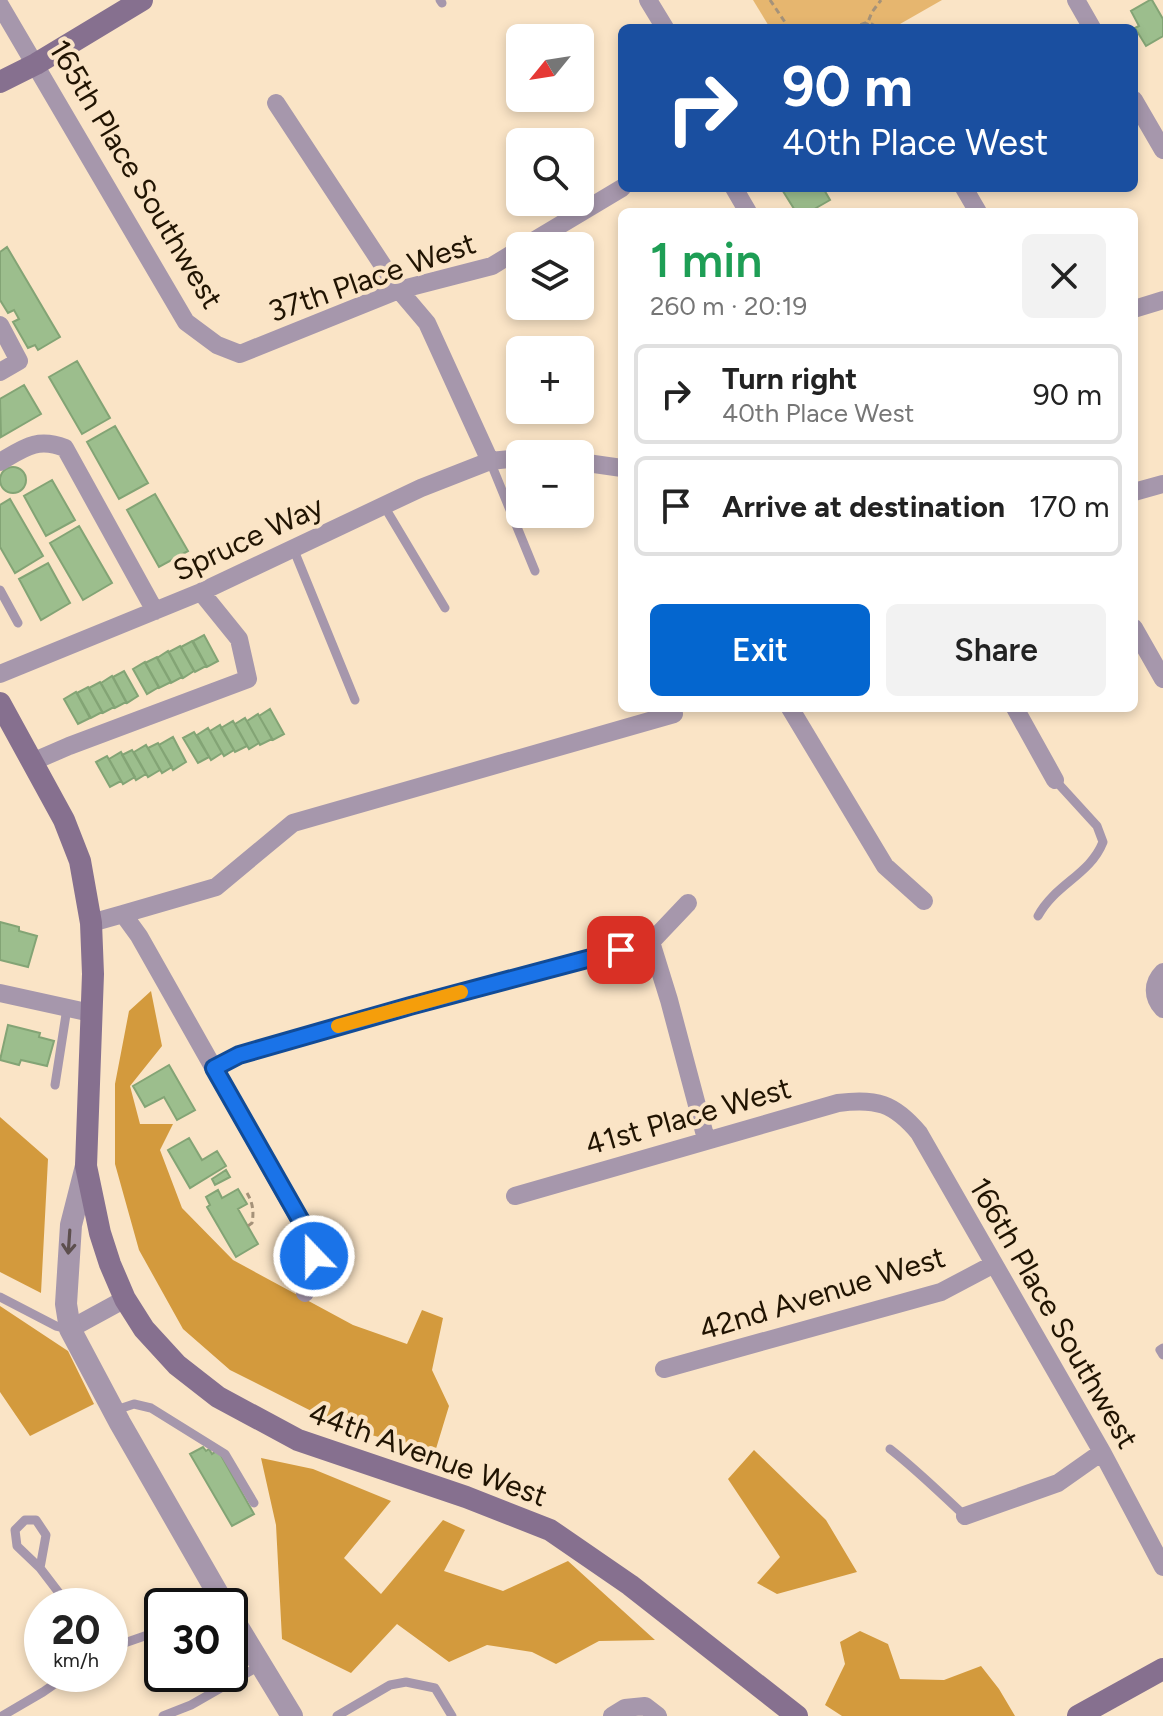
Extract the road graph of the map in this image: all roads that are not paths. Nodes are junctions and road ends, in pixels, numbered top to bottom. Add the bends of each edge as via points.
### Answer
1 (142, 0) edge
2 (648, 0) edge
3 (1076, 0) edge
4 (0, 5) edge
5 (663, 24) edge
6 (1090, 24) edge
7 (36, 64) junction
8 (0, 82) edge
9 (276, 103) dead end
10 (1138, 107) edge
11 (1163, 150) edge
12 (618, 190) edge
13 (548, 232) edge
14 (506, 258) edge
15 (399, 290) junction
16 (1163, 300) edge
17 (1138, 308) edge
18 (0, 325) edge
19 (240, 354) joint
20 (0, 372) edge
21 (506, 459) edge
22 (490, 461) junction
23 (0, 462) edge
24 (594, 464) edge
25 (618, 467) edge
26 (1163, 484) edge
27 (1138, 491) edge
28 (384, 506) junction
29 (293, 548) junction
30 (535, 571) dead end
31 (0, 590) edge
32 (201, 592) junction
33 (445, 608) dead end
34 (155, 611) junction
35 (18, 623) dead end
36 (1138, 636) edge
37 (0, 674) edge
38 (1163, 679) edge
39 (355, 700) dead end
40 (0, 703) edge
41 (792, 712) edge
42 (1017, 712) edge
43 (674, 714) dead end
44 (32, 762) junction
45 (1055, 780) joint
46 (924, 901) dead end
47 (688, 903) dead end
48 (123, 914) junction
49 (1038, 916) dead end
50 (91, 923) junction
51 (651, 942) junction
52 (1163, 972) edge
53 (0, 993) edge
54 (67, 1008) junction
55 (1163, 1009) edge
56 (91, 1013) junction
57 (214, 1068) junction
58 (55, 1085) dead end
59 (879, 1102) joint
60 (706, 1139) junction
61 (86, 1166) junction
62 (515, 1196) dead end
63 (994, 1264) junction
64 (305, 1293) dead end
65 (0, 1297) edge
66 (125, 1299) junction
67 (70, 1329) junction
68 (1163, 1348) edge
69 (1163, 1355) edge
70 (664, 1369) dead end
71 (113, 1411) junction
72 (890, 1449) dead end
73 (1102, 1452) junction
74 (254, 1503) dead end
75 (965, 1516) joint
76 (1163, 1567) edge
77 (40, 1568) junction
78 (55, 1588) edge
79 (215, 1588) edge
80 (248, 1644) edge
81 (261, 1665) junction
82 (1163, 1669) edge
83 (43, 1692) edge
84 (2, 1716) edge
85 (163, 1716) edge
86 (292, 1716) edge
87 (337, 1716) edge
88 (452, 1716) edge
89 (612, 1716) edge
90 (658, 1716) edge
91 (797, 1716) edge
92 (1078, 1716) edge

1 - 7 main road
2 - 5 street
3 - 6 street
4 - 7 street, 165th Place Southwest
7 - 8 main road
7 - 19 street, 165th Place Southwest via 186,322
9 - 15 street
10 - 11 street
12 - 13 street
14 - 15 street, 37th Place West via 492,266
15 - 19 street, 37th Place West
15 - 22 street via 427,323
16 - 17 street
18 - 20 street via 19,361
21 - 22 street, Spruce Way
22 - 28 street, Spruce Way
22 - 30 lane
23 - 34 street via 30,445 65,448
24 - 25 street
26 - 27 street
28 - 29 street, Spruce Way
28 - 33 lane
29 - 32 street, Spruce Way
29 - 39 lane
31 - 35 lane
32 - 34 street, Spruce Way
32 - 44 street via 239,639 248,679
34 - 37 street, Spruce Way
36 - 38 street
40 - 44 main road, 44th Avenue West
41 - 46 street via 885,866
42 - 45 street
43 - 48 street via 293,823 216,887
44 - 50 main road, 44th Avenue West via 80,861
45 - 49 lane via 1097,826 1103,842 1097,857 1045,903
47 - 51 street
48 - 50 street
48 - 57 street
50 - 56 main road, 44th Avenue West
51 - 57 street via 296,1038
51 - 60 street
52 - 55 street via 1154,988
53 - 54 street
54 - 56 street
54 - 58 lane
56 - 61 main road, 44th Avenue West
57 - 64 street via 312,1242 315,1268
59 - 60 street, 41st Place West via 838,1103
59 - 63 street, 166th Place Southwest via 909,1120 919,1133
60 - 62 street, 41st Place West
61 - 66 main road, 44th Avenue West via 100,1233
61 -> 67 street via 71,1225 66,1304
63 - 70 street, 42nd Avenue West via 941,1292
63 - 73 street, 166th Place Southwest
65 - 67 lane
66 - 67 street
66 - 91 main road, 44th Avenue West via 177,1365 218,1397 298,1440 550,1530 630,1585
67 - 71 street
68 - 69 lane
71 - 74 lane via 134,1404 151,1408 225,1454
71 - 79 street
72 - 75 lane
73 - 75 street via 1058,1483
73 - 76 street, 166th Place Southwest
77 - 77 lane via 17,1546 15,1530 25,1520 36,1520 46,1535
77 - 78 lane
80 - 81 street
81 - 85 lane
81 - 86 street
82 - 92 main road
83 - 84 lane
87 - 88 lane via 390,1685 406,1682 435,1688
89 - 90 street via 645,1706

